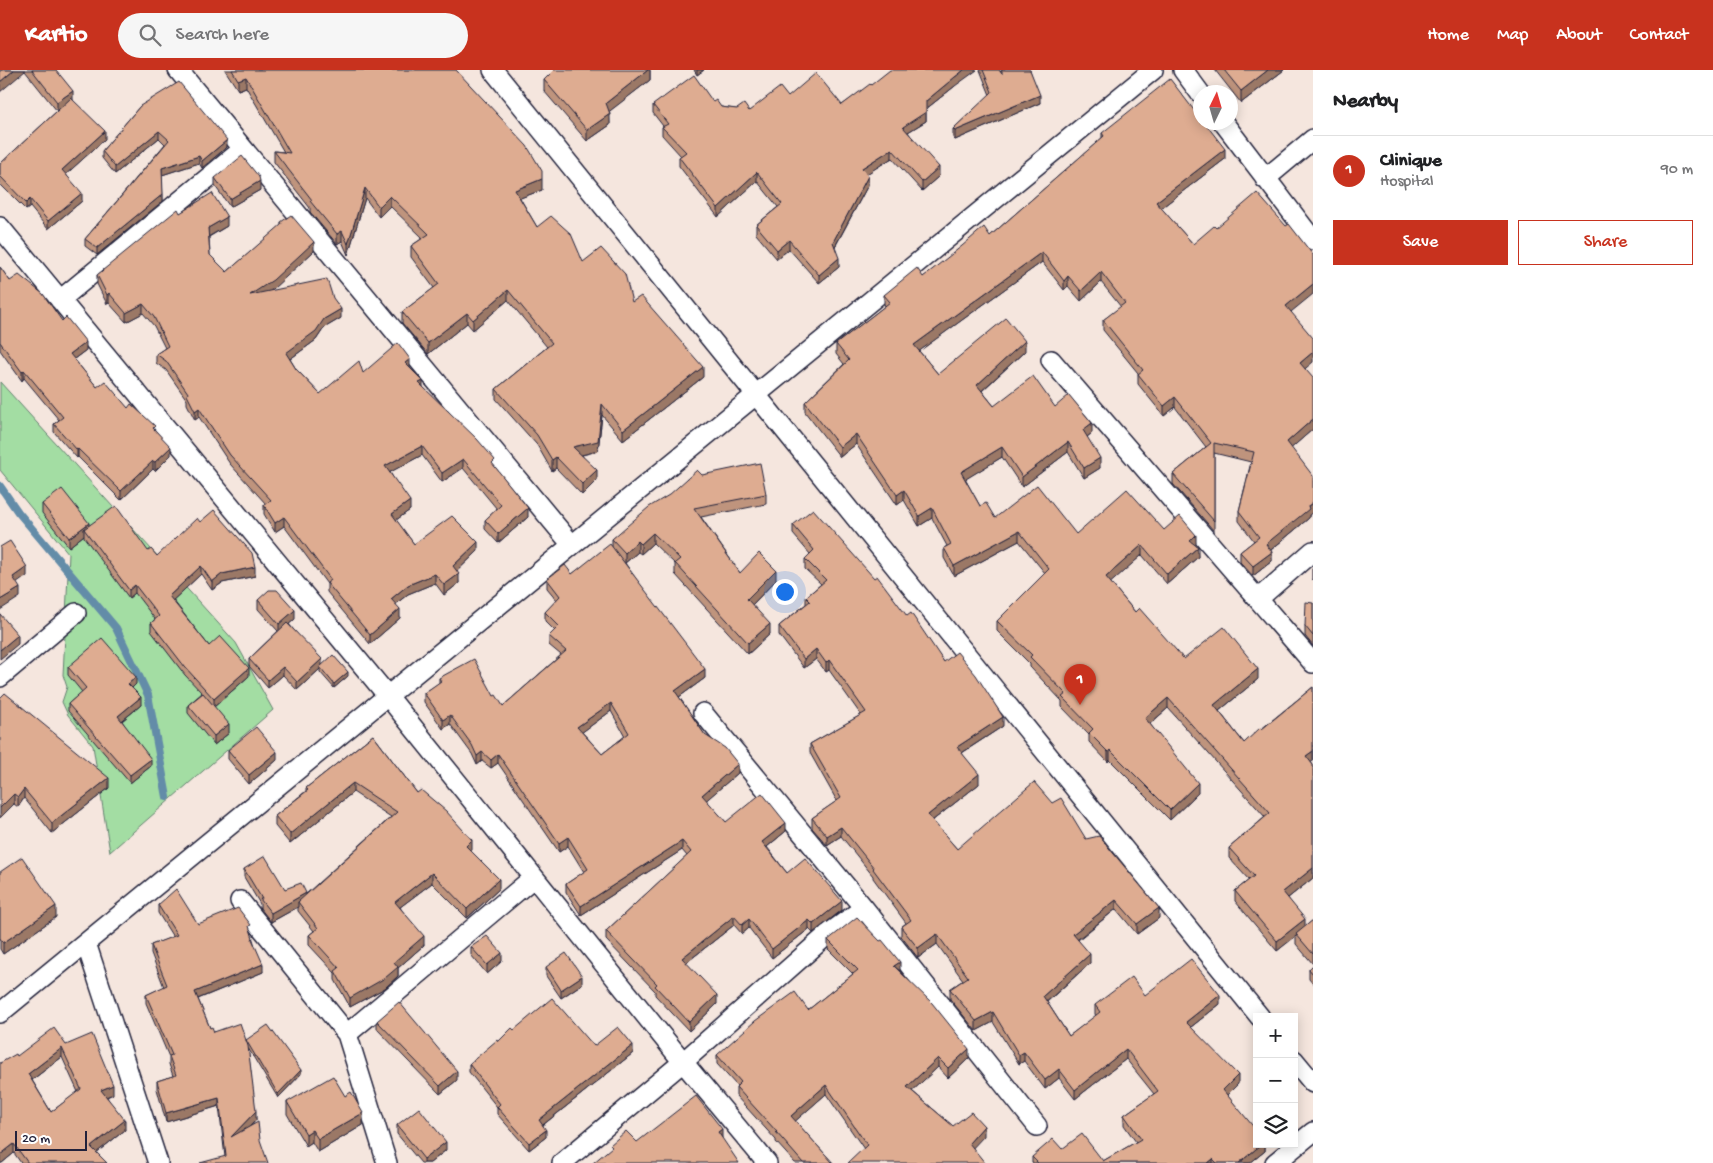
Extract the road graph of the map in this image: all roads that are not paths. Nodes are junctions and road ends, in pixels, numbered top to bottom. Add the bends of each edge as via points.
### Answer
1 (178, 70) edge
2 (493, 70) edge
3 (1153, 70) edge
4 (1184, 70) edge
5 (1194, 85) edge
6 (1229, 130) edge
7 (1313, 140) edge
8 (243, 150) junction
9 (1265, 179) junction
10 (0, 227) edge
11 (1313, 240) edge
12 (60, 300) junction
13 (1051, 360) dead end
14 (757, 394) junction
15 (572, 545) junction
16 (1313, 551) edge
17 (1258, 599) junction
18 (76, 613) dead end
19 (1313, 663) edge
20 (0, 677) edge
21 (387, 695) junction
22 (703, 714) dead end
23 (533, 878) junction
24 (240, 901) dead end
25 (864, 908) junction
26 (86, 943) junction
27 (0, 1013) edge
28 (1257, 1013) edge
29 (347, 1034) junction
30 (683, 1062) junction
31 (1298, 1065) edge
32 (1313, 1083) edge
33 (1037, 1126) dead end
34 (1313, 1132) edge
35 (158, 1163) edge
36 (387, 1163) edge
37 (562, 1163) edge
38 (768, 1163) edge
39 (1275, 1163) edge

1 - 8 street
2 - 14 street
3 - 14 street
4 - 5 street
6 - 9 street
7 - 9 street
8 - 12 street
8 - 15 street
9 - 11 street
10 - 12 street
12 - 21 street
13 - 17 street
14 - 15 street
14 - 28 street
15 - 21 street
16 - 17 street
17 - 19 street
18 - 20 street
21 - 23 street
21 - 26 street
22 - 25 street
23 - 29 street
23 - 30 street
24 - 29 street
25 - 30 street via 827,935
25 - 33 street
26 - 27 street
26 - 35 street
29 - 36 street
30 - 37 street
30 - 38 street
31 - 32 street
34 - 39 street

